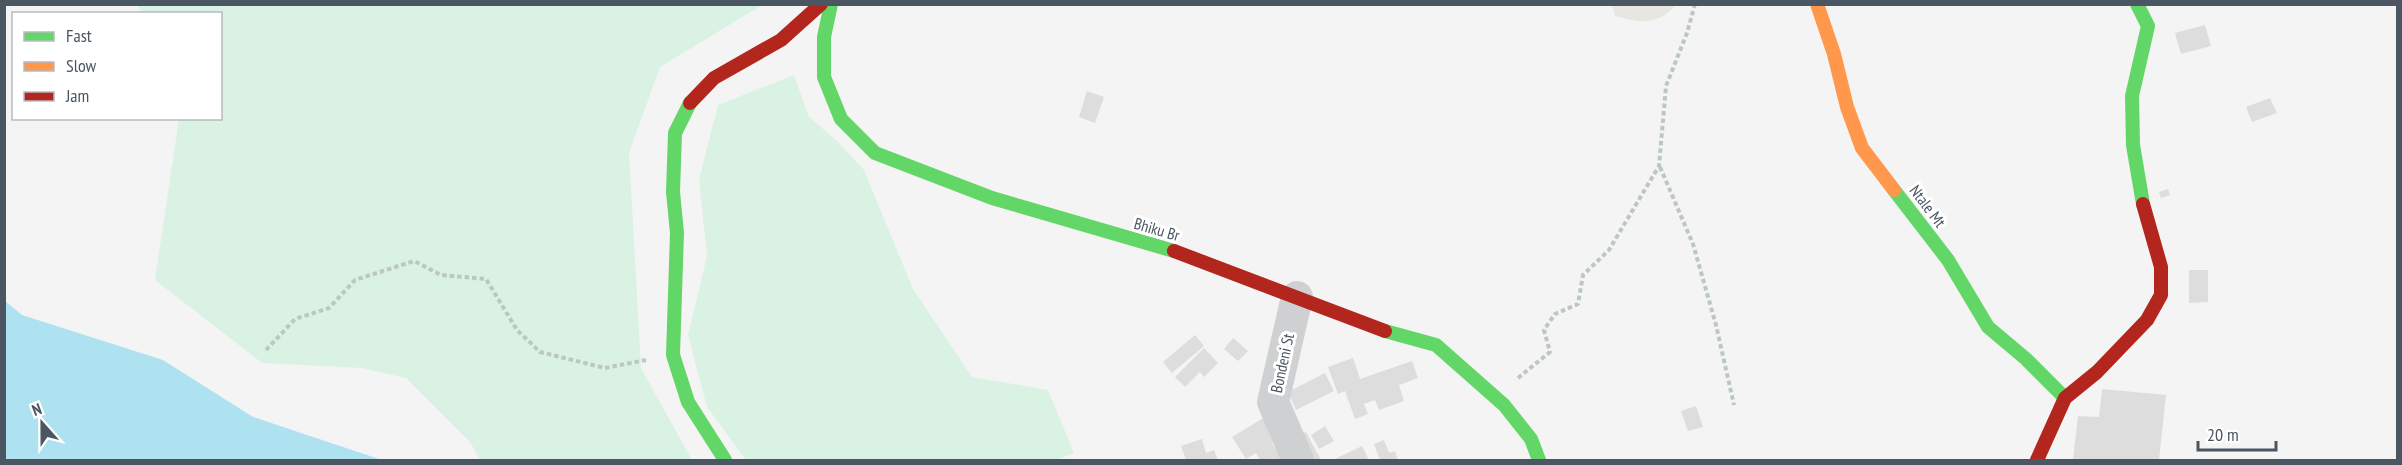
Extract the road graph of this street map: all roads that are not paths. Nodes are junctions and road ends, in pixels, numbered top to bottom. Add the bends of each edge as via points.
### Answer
1 (821, 4) edge
2 (831, 4) edge
3 (1817, 4) edge
4 (2137, 4) edge
5 (1297, 297) junction
6 (2065, 398) junction
7 (724, 460) edge
8 (1298, 460) edge
9 (1539, 460) edge
10 (2037, 460) edge

1 - 7 street via 781,40 714,78 689,104 675,133 674,355 688,402
2 - 5 street, Bhiku Br via 824,37 824,77 841,119 875,153 992,198 1191,256
3 - 6 street, Ntale Mt via 1862,148 1948,260 1988,327
4 - 6 street via 2148,26 2132,96 2133,145 2140,194 2162,267 2161,295 2147,320 2097,372
5 - 8 street, Bondeni St via 1273,402
5 - 9 street, Bhiku Br via 1373,328 1436,345 1504,405 1531,439
6 - 10 street

